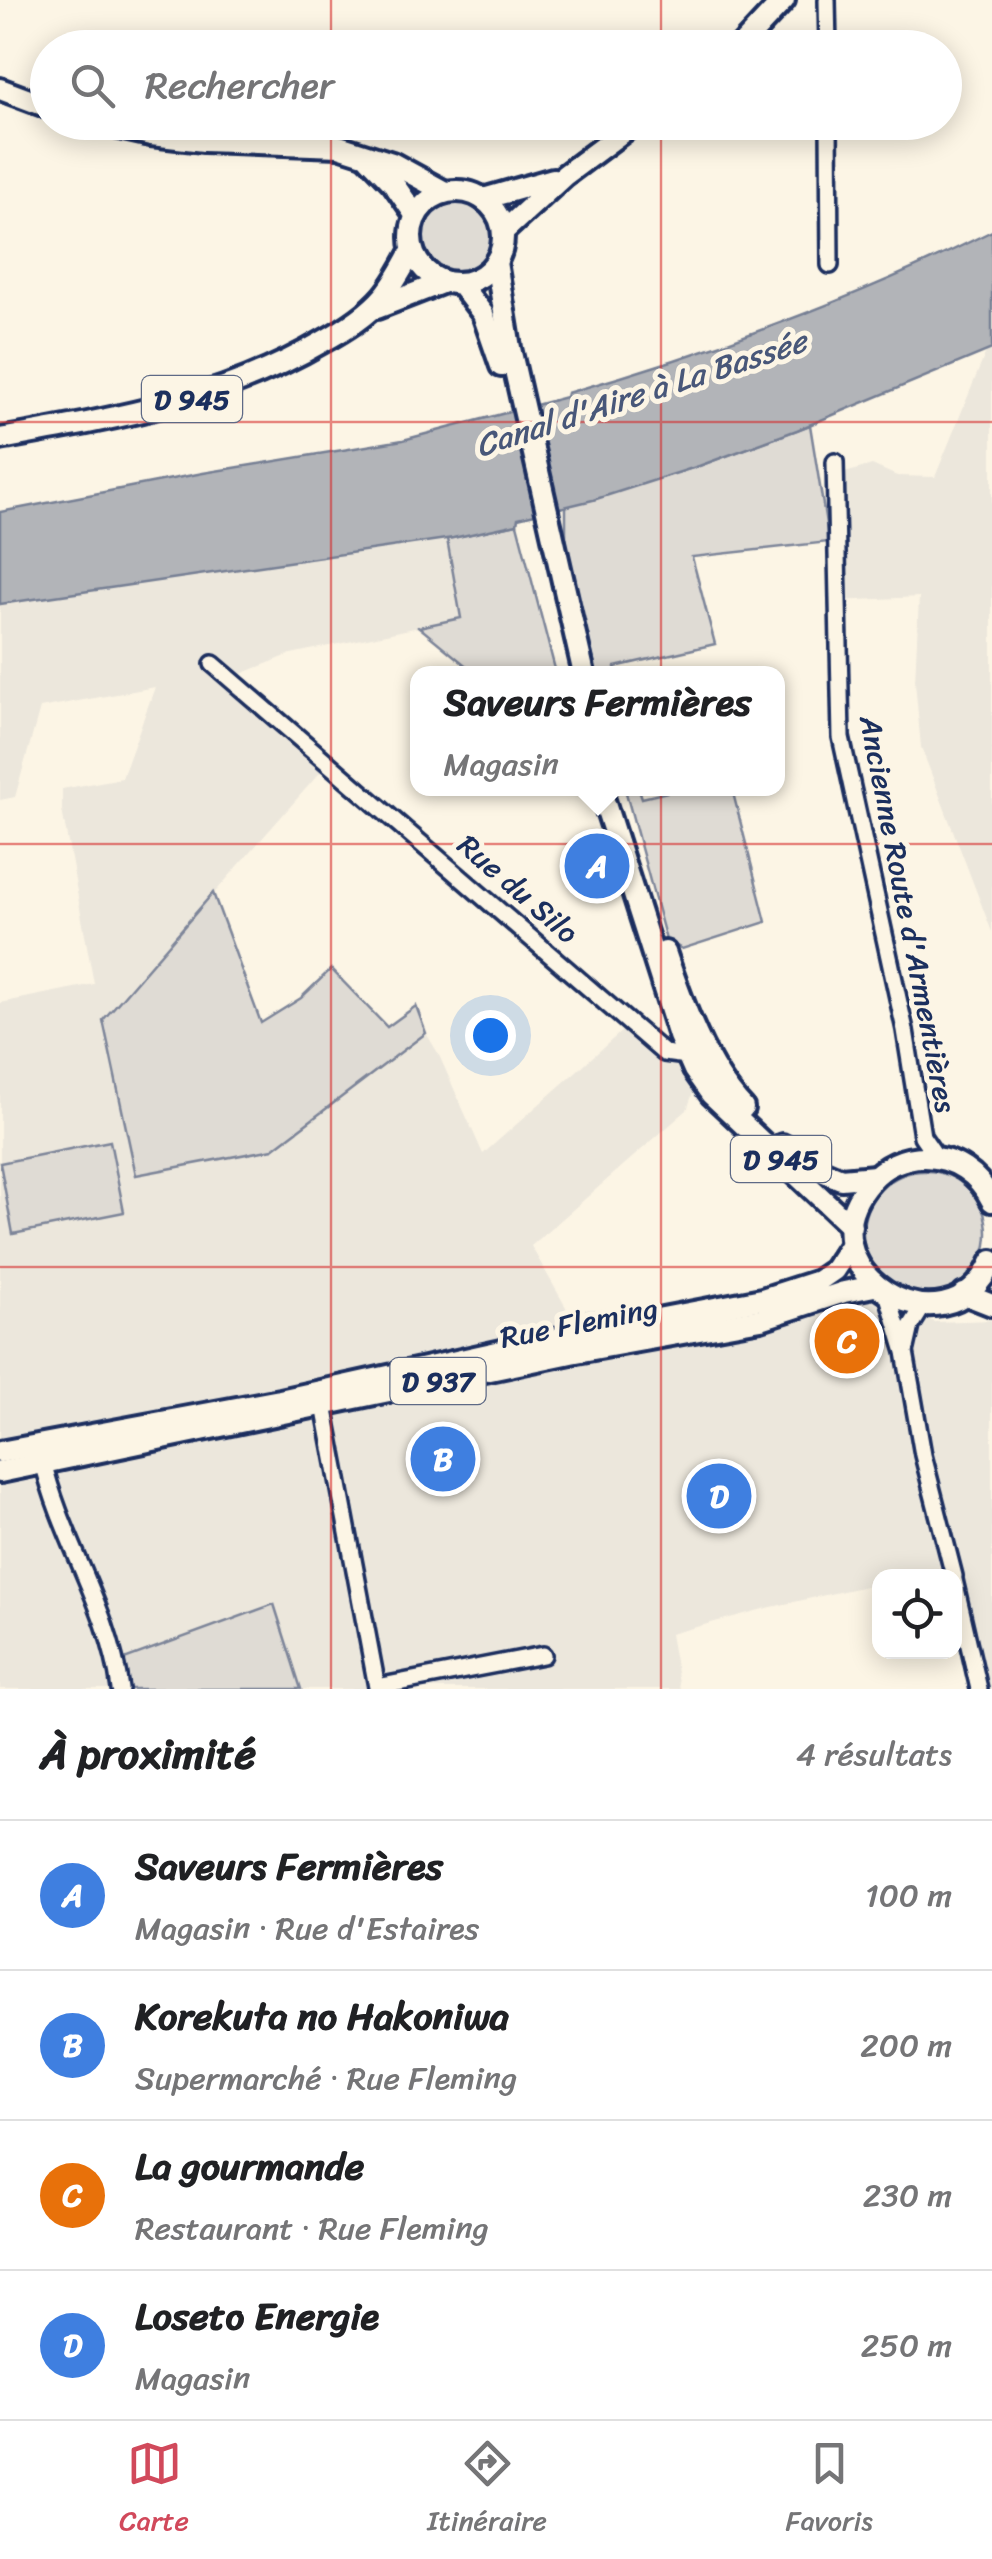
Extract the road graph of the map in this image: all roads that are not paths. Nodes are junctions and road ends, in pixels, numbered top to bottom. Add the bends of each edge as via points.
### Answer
1 (784, 0) edge
2 (827, 0) edge
3 (756, 30) edge
4 (828, 30) edge
5 (0, 89) edge
6 (30, 100) edge
7 (195, 140) edge
8 (611, 140) edge
9 (829, 140) edge
10 (364, 153) junction
11 (565, 174) junction
12 (446, 192) junction
13 (483, 199) junction
14 (416, 216) junction
15 (503, 232) junction
16 (412, 251) junction
17 (496, 262) junction
18 (830, 265) dead end
19 (452, 283) junction
20 (366, 313) junction
21 (514, 392) junction
22 (0, 440) edge
23 (835, 462) dead end
24 (541, 512) junction
25 (212, 664) dead end
26 (571, 666) edge
27 (582, 666) edge
28 (603, 796) edge
29 (616, 796) edge
30 (695, 1050) junction
31 (921, 1134) junction
32 (937, 1158) junction
33 (908, 1159) junction
34 (875, 1176) junction
35 (986, 1183) edge
36 (992, 1201) edge
37 (851, 1235) junction
38 (992, 1261) edge
39 (881, 1291) junction
40 (964, 1294) junction
41 (924, 1305) junction
42 (992, 1305) edge
43 (905, 1352) junction
44 (324, 1405) junction
45 (0, 1452) edge
46 (43, 1461) junction
47 (0, 1472) edge
48 (952, 1569) edge
49 (962, 1614) edge
50 (543, 1655) dead end
51 (120, 1689) edge
52 (979, 1689) edge

1 - 3 main road
2 - 4 street
5 - 6 main road
7 - 10 main road via 319,144
8 - 11 main road
9 - 18 street
10 - 12 main road
10 - 14 main road
11 - 13 main road
11 - 15 main road
12 - 13 main road
12 - 14 main road
13 - 15 main road
14 - 16 main road
15 - 17 main road
16 - 19 main road via 424,270
16 - 20 main road, D 945
17 - 19 main road via 480,277
17 - 21 main road
19 - 20 main road, D 945
19 - 21 main road via 484,314
20 - 22 main road, D 945 via 302,354 222,390
21 - 24 main road
23 - 31 street, Ancienne Route d'Armentières via 841,736
24 - 26 main road
24 - 27 main road
25 - 30 street, Rue du Silo via 664,1053
28 - 30 main road, D 945
29 - 30 main road, D 945
30 - 34 main road, D 945 via 770,1138 842,1179
30 - 37 main road, D 945 via 711,1094
31 - 32 street, Ancienne Route d'Armentières
31 - 33 street, Ancienne Route d'Armentières
32 - 33 main road
32 - 35 main road
33 - 34 main road
34 - 37 main road, Rue Fleming via 858,1198
35 - 36 main road
37 - 39 main road via 864,1274
37 - 45 main road, Rue Fleming / D 937 via 834,1270 762,1299
38 - 40 main road
39 - 41 main road
39 - 43 street
39 - 44 main road, Rue Fleming / D 937
40 - 41 main road
40 - 42 main road
41 - 43 street
43 - 48 street
44 - 46 main road, Rue Fleming / D 937
44 - 50 street via 377,1687
46 - 47 main road, Rue Fleming / D 937
46 - 51 street via 50,1494 107,1630
49 - 52 street

